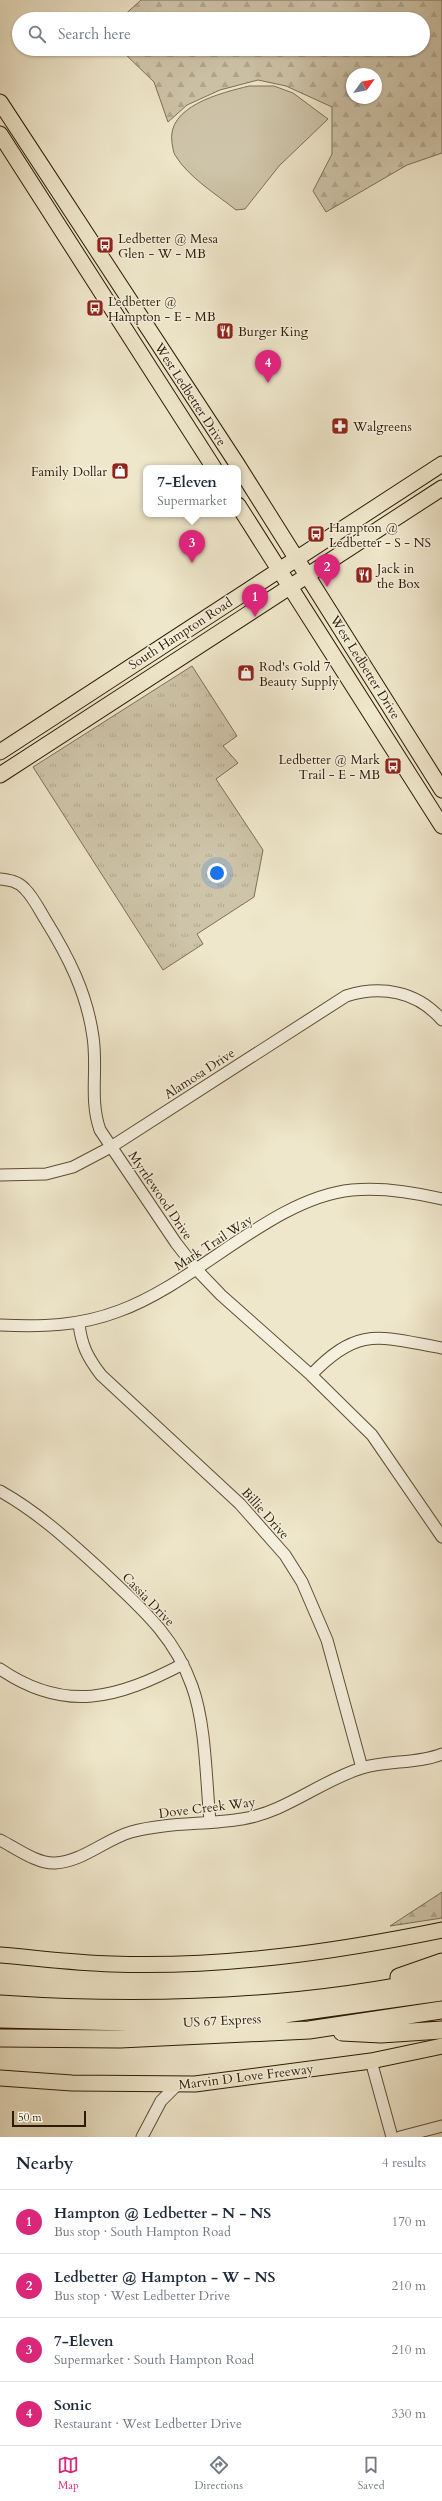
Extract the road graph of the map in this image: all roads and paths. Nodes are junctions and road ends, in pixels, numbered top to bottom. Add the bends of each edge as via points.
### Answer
1 (0, 102) edge
2 (0, 134) edge
3 (44, 170) junction
4 (54, 217) junction
5 (105, 264) junction
6 (186, 384) junction
7 (167, 397) junction
8 (442, 464) edge
9 (212, 465) edge
10 (238, 465) edge
11 (241, 470) edge
12 (442, 488) edge
13 (241, 510) edge
14 (297, 558) junction
15 (280, 569) junction
16 (308, 574) junction
17 (290, 585) junction
18 (396, 714) junction
19 (377, 723) junction
20 (33, 731) junction
21 (40, 749) junction
22 (0, 752) edge
23 (0, 775) edge
24 (442, 790) edge
25 (442, 826) edge
26 (0, 879) edge
27 (442, 1020) edge
28 (111, 1146) junction
29 (0, 1175) edge
30 (442, 1199) edge
31 (197, 1270) junction
32 (79, 1323) junction
33 (0, 1325) edge
34 (442, 1348) edge
35 (311, 1375) junction
36 (0, 1491) edge
37 (442, 1537) edge
38 (183, 1664) junction
39 (0, 1670) edge
40 (442, 1754) edge
41 (362, 1768) junction
42 (210, 1821) junction
43 (0, 1840) edge
44 (442, 1930) edge
45 (0, 1955) edge
46 (442, 1962) edge
47 (442, 1978) edge
48 (442, 1992) edge
49 (294, 2001) junction
50 (0, 2004) edge
51 (442, 2010) edge
52 (0, 2019) edge
53 (309, 2030) junction
54 (442, 2030) edge
55 (0, 2038) edge
56 (442, 2046) edge
57 (371, 2061) junction
58 (0, 2078) edge
59 (177, 2085) junction
60 (442, 2126) edge
61 (142, 2137) edge
62 (392, 2137) edge
63 (400, 2137) edge

1 - 3 main road, West Ledbetter Drive
2 - 3 main road via 34,172
2 - 4 main road, West Ledbetter Drive
3 - 5 main road, West Ledbetter Drive
4 - 5 main road via 62,217 77,228
4 - 7 main road, West Ledbetter Drive
5 - 6 main road, West Ledbetter Drive
6 - 7 main road
6 - 10 main road, West Ledbetter Drive
7 - 9 main road, West Ledbetter Drive
8 - 14 main road, South Hampton Road
11 - 14 main road, West Ledbetter Drive
12 - 16 main road, South Hampton Road
13 - 15 main road, West Ledbetter Drive
14 - 15 main road, South Hampton Road
14 - 16 main road, West Ledbetter Drive
15 - 17 main road, West Ledbetter Drive
15 - 20 main road, South Hampton Road
16 - 17 main road, South Hampton Road
16 - 18 main road, West Ledbetter Drive
17 - 19 main road, West Ledbetter Drive
17 - 21 main road, South Hampton Road
18 - 19 main road
18 - 24 main road, West Ledbetter Drive
19 - 25 main road, West Ledbetter Drive
20 - 21 main road
20 - 22 main road, South Hampton Road
21 - 23 main road, South Hampton Road
26 - 28 street, Myrtlewood Drive via 12,880 24,888 55,934 79,980 94,1038 95,1116 100,1130
27 - 28 street, Alamosa Drive via 425,1004 410,996 391,991 366,991 346,996
28 - 29 street, Alamosa Drive via 73,1167 46,1174
28 - 31 street, Myrtlewood Drive
30 - 31 street, Mark Trail Way via 376,1189 351,1190 324,1196 268,1222
31 - 32 street, Mark Trail Way via 146,1299 119,1311
31 - 35 street, Myrtlewood Drive via 221,1295
32 - 33 street, Mark Trail Way via 58,1326
32 - 41 street, Billie Drive via 80,1340 88,1358 101,1375 240,1504 285,1555 302,1582 327,1640
34 - 35 street via 373,1338 356,1341 330,1355
35 - 37 street, Myrtlewood Drive via 372,1435
36 - 38 street, Cassia Drive via 53,1525 138,1605 159,1627
38 - 39 street via 129,1689 86,1697 33,1689
38 - 42 street, Cassia Drive via 193,1688 199,1713
40 - 41 street, Dove Creek Way
41 - 42 street, Dove Creek Way via 274,1810 241,1819
42 - 43 street, Dove Creek Way via 132,1832 111,1839 74,1858 55,1863 40,1860
44 - 45 main road via 324,1952 218,1961 112,1964
46 - 49 highway via 415,1973
47 - 49 highway
48 - 52 highway, US 67 Express via 263,2017 170,2023
49 - 50 highway via 202,2008 126,2010
51 - 53 highway
53 - 54 highway via 381,2034
53 - 55 highway via 120,2038
56 - 57 main road, Marvin D Love Freeway
57 - 59 main road, Marvin D Love Freeway
57 - 62 street
58 - 59 main road, Marvin D Love Freeway via 72,2083
59 - 61 street via 161,2102
60 - 63 street

